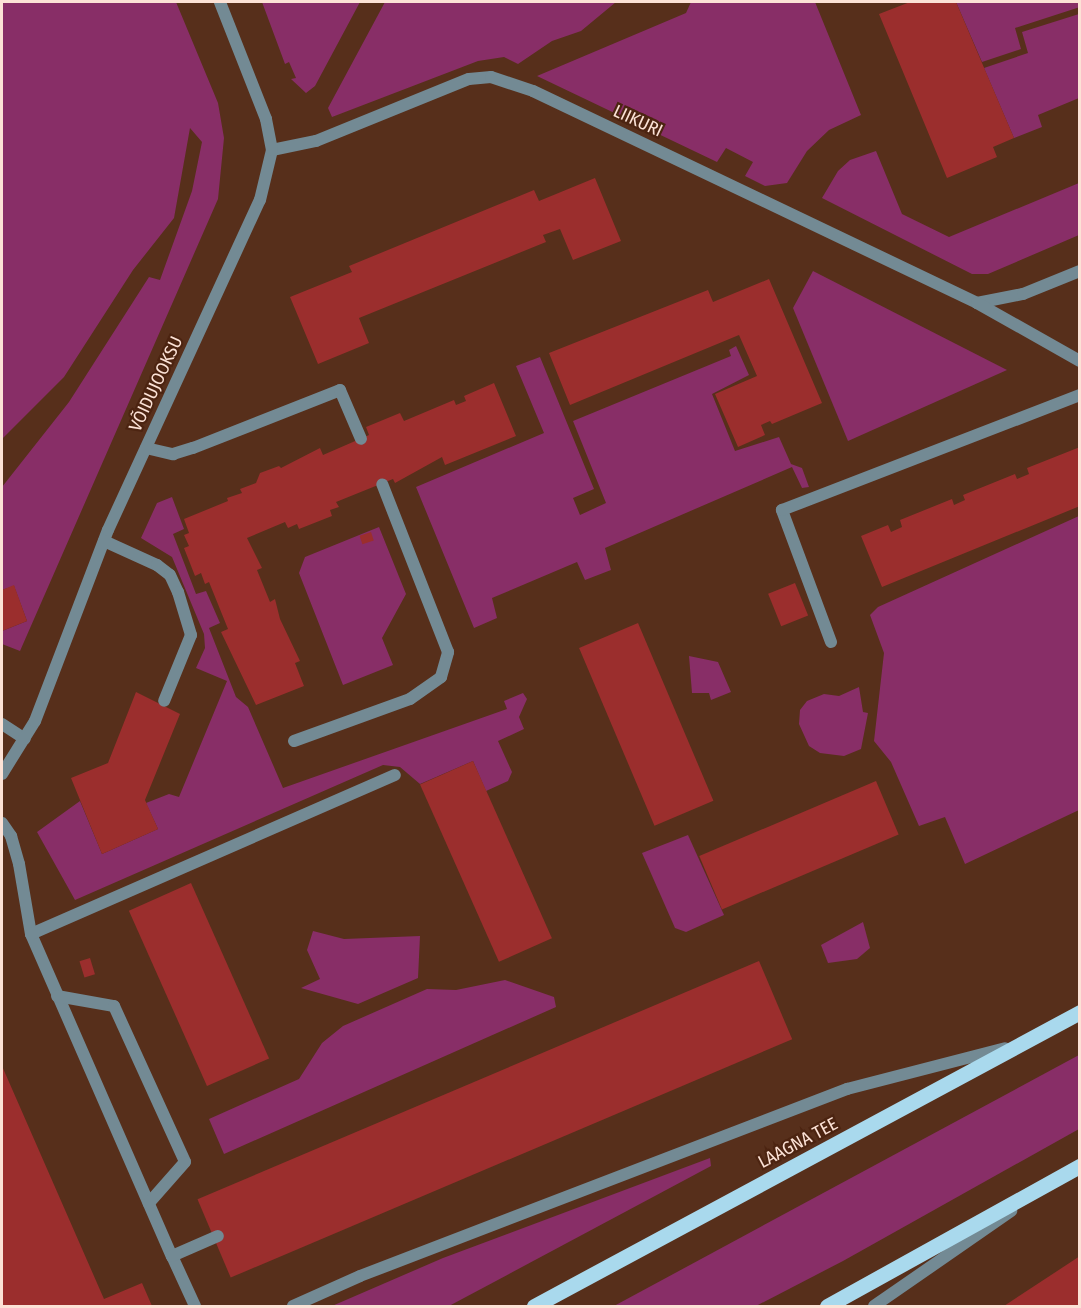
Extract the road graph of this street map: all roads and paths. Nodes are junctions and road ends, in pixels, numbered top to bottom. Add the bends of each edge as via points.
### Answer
1 (220, 2) edge
2 (272, 150) junction
3 (1080, 270) edge
4 (977, 303) junction
5 (1080, 361) edge
6 (1080, 395) edge
7 (361, 439) dead end
8 (146, 448) junction
9 (382, 484) dead end
10 (104, 541) junction
11 (831, 642) dead end
12 (164, 700) dead end
13 (2, 724) edge
14 (25, 739) junction
15 (294, 741) dead end
16 (2, 774) edge
17 (395, 775) dead end
18 (2, 823) edge
19 (31, 934) junction
20 (57, 996) junction
21 (1080, 1012) edge
22 (1023, 1043) junction
23 (1080, 1166) edge
24 (1057, 1179) junction
25 (149, 1203) junction
26 (218, 1236) dead end
27 (172, 1256) junction
28 (195, 1306) edge
29 (293, 1306) edge
30 (534, 1306) edge
31 (827, 1306) edge
32 (874, 1306) edge

1 - 2 street, VÕIDUJOOKSU via 261,102
2 - 4 street, LIIKURI via 316,141 468,79 491,76 533,91
2 - 8 street, VÕIDUJOOKSU via 260,200
3 - 4 street via 1023,294
4 - 5 street, LIIKURI
6 - 11 street via 782,510
7 - 8 street via 340,390 173,454
8 - 10 street, VÕIDUJOOKSU
9 - 15 street via 448,652 441,677 410,699
10 - 12 street via 157,565 170,575 178,592 191,635
10 - 14 street, VÕIDUJOOKSU
13 - 14 street
14 - 16 street, VÕIDUJOOKSU
17 - 19 street
18 - 19 street via 11,836 19,864
19 - 20 street
20 - 25 street
20 - 25 street via 114,1006 185,1162
21 - 22 main road, LAAGNA TEE
22 - 29 street via 847,1089 360,1276
22 - 30 main road, LAAGNA TEE
23 - 24 main road
24 - 31 main road
24 - 32 street
25 - 27 street
26 - 27 street
27 - 28 street

